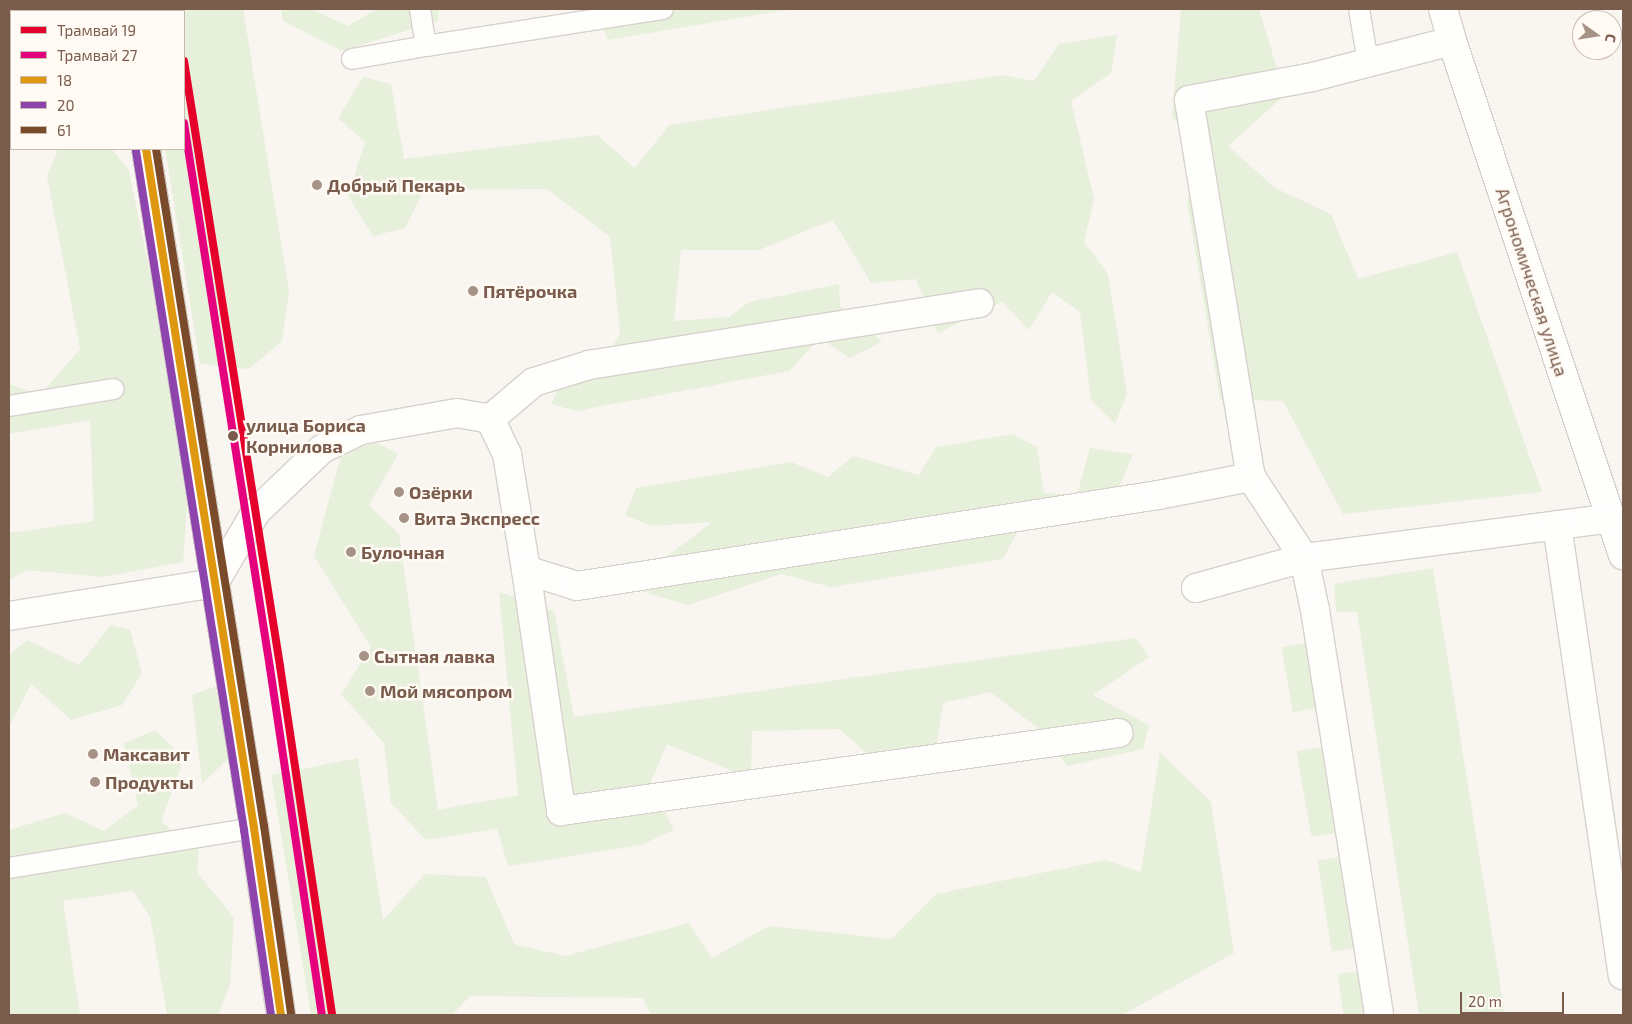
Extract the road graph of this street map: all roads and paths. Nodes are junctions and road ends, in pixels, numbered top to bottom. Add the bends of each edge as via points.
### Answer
1 (420, 9) edge
2 (663, 9) edge
3 (1359, 9) edge
4 (1443, 9) edge
5 (1452, 41) junction
6 (426, 46) junction
7 (352, 59) dead end
8 (1368, 62) junction
9 (146, 150) edge
10 (979, 303) dead end
11 (114, 389) dead end
12 (9, 406) edge
13 (490, 419) junction
14 (1251, 477) junction
15 (1611, 518) junction
16 (1557, 525) junction
17 (1623, 555) edge
18 (1304, 558) junction
19 (526, 570) junction
20 (214, 583) junction
21 (1196, 588) dead end
22 (9, 616) edge
23 (1119, 733) dead end
24 (254, 828) junction
25 (9, 868) edge
26 (1623, 975) edge
27 (281, 1015) edge
28 (1379, 1015) edge

1 - 6 lane
2 - 6 lane
3 - 8 lane
4 - 5 street, Агрономическая улица
5 - 8 street
5 - 15 street, Агрономическая улица
6 - 7 lane
8 - 14 street via 1313,77 1189,100
9 - 20 street
10 - 13 street via 589,365 534,382
11 - 12 lane
13 - 19 street via 507,454
13 - 20 street via 457,413 361,430 322,449 256,512
14 - 18 street
14 - 19 street via 1158,495 577,586
15 - 16 street
15 - 17 street, Агрономическая улица
16 - 18 street
16 - 26 street
18 - 21 street
18 - 28 street
19 - 23 street via 561,811
20 - 22 street
20 - 24 street
24 - 25 lane
24 - 27 street

